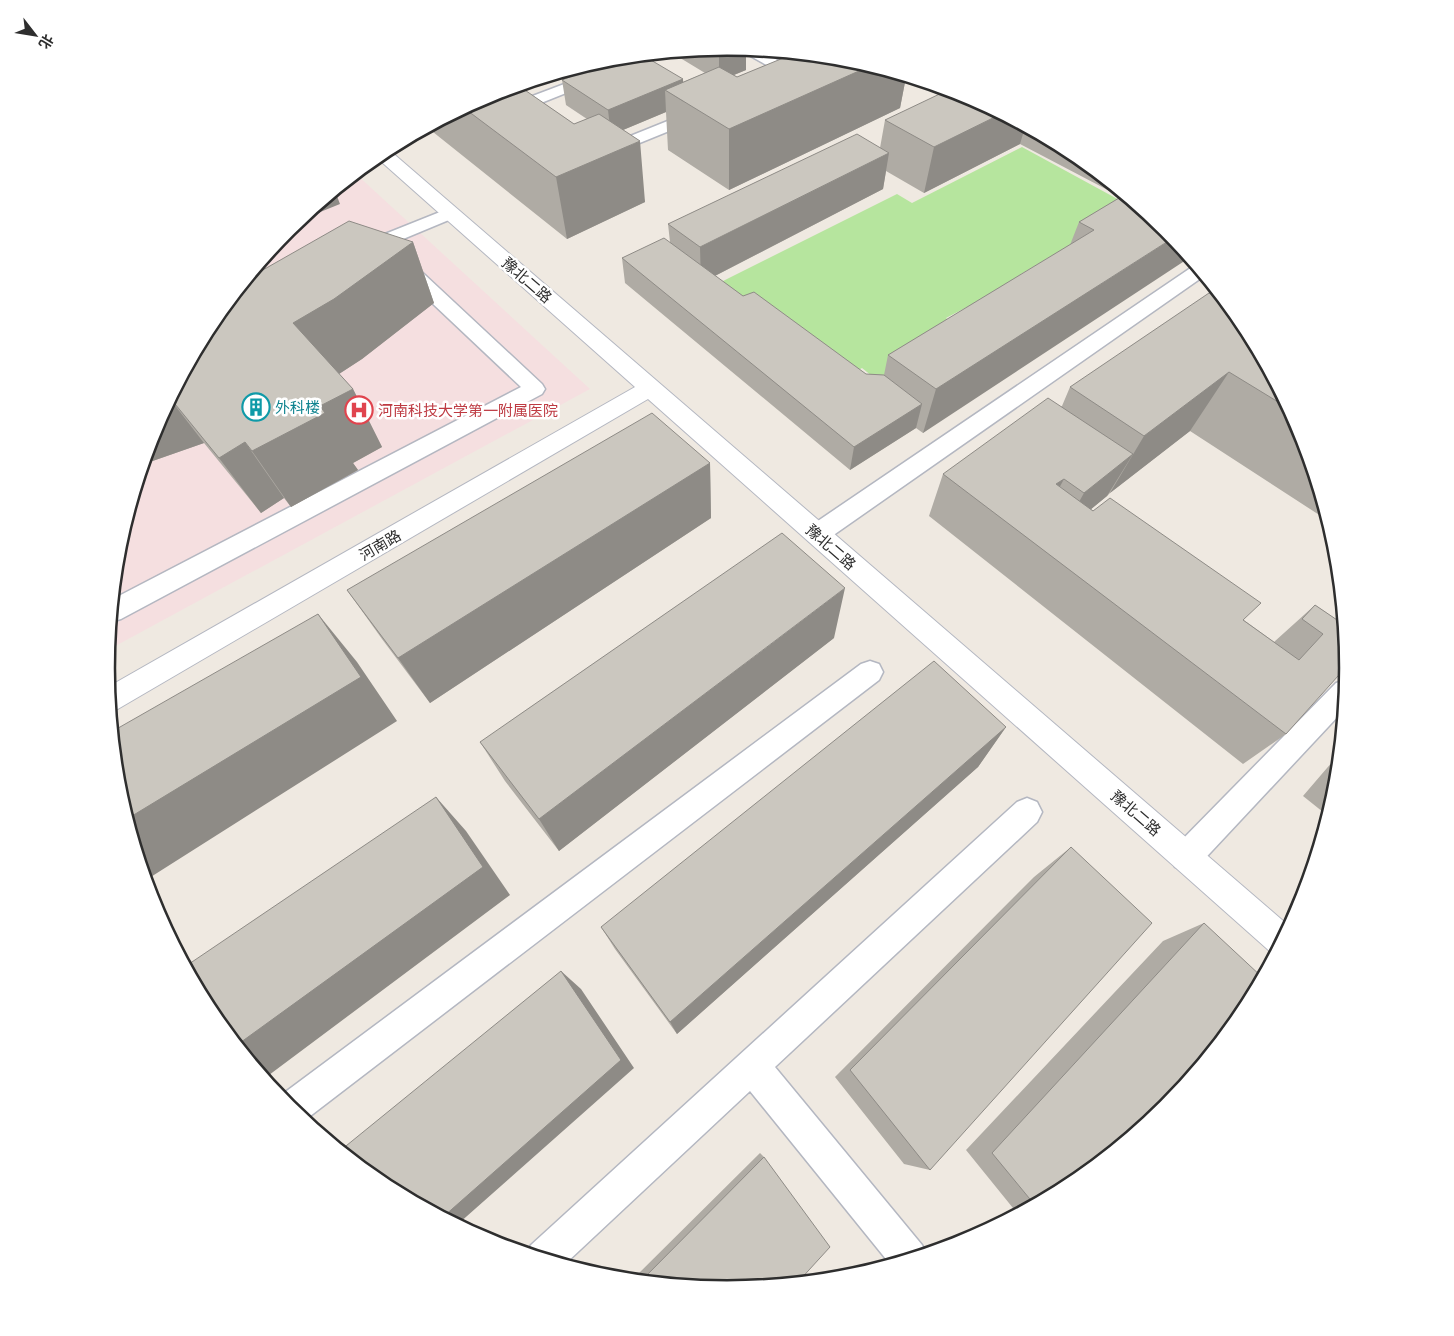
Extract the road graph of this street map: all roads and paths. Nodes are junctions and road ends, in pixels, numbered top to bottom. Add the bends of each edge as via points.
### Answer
1 (764, 58) edge
2 (809, 67) edge
3 (614, 69) edge
4 (794, 74) junction
5 (811, 92) edge
6 (709, 102) edge
7 (543, 123) edge
8 (591, 157) edge
9 (388, 158) edge
10 (450, 213) junction
11 (379, 243) junction
12 (343, 258) edge
13 (1194, 274) edge
14 (650, 388) junction
15 (817, 534) junction
16 (118, 609) edge
17 (870, 672) dead end
18 (117, 698) edge
19 (1337, 700) edge
20 (1028, 812) dead end
21 (1186, 857) junction
22 (1277, 937) edge
23 (753, 1067) junction
24 (297, 1104) edge
25 (549, 1253) edge
26 (904, 1253) edge

1 - 4 lane
2 - 4 lane
3 - 7 lane via 519,106
4 - 5 lane
6 - 8 lane
9 - 10 street, 豫北二路
10 - 11 lane
10 - 14 street, 豫北二路
11 - 12 lane
11 - 16 lane via 535,389
13 - 15 lane
14 - 15 street, 豫北二路
14 - 18 street, 河南路
15 - 21 street, 豫北二路
17 - 24 lane
19 - 21 lane
20 - 23 lane
21 - 22 street, 豫北二路
23 - 25 lane
23 - 26 lane

